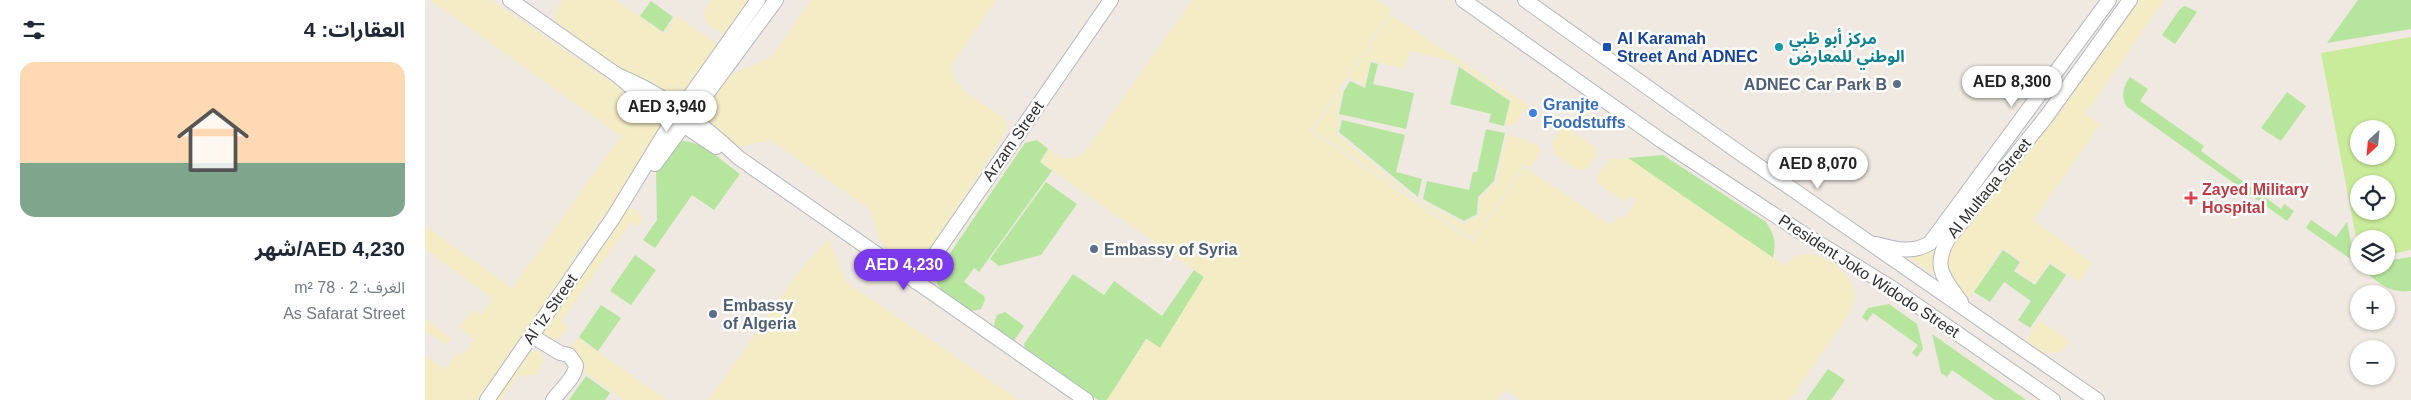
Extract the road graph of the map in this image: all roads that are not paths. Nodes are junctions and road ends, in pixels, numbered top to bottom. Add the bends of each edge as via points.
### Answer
1 (510, 0) edge
2 (758, 0) edge
3 (776, 0) edge
4 (1111, 0) edge
5 (1463, 0) edge
6 (1525, 0) edge
7 (2109, 0) edge
8 (2130, 0) edge
9 (682, 119) junction
10 (1868, 242) junction
11 (915, 282) junction
12 (1966, 309) junction
13 (532, 336) junction
14 (487, 400) edge
15 (553, 400) edge
16 (1086, 400) edge
17 (2053, 400) edge
18 (2097, 400) edge

1 - 9 street via 617,75 655,93
2 - 9 street, Al 'Iz Street
3 - 9 street, Al 'Iz Street
4 - 11 street, Arzam Street
5 - 17 street, President Joko Widodo Street via 1662,141 1892,288
6 - 10 street, President Joko Widodo Street
7 - 10 street, Al Multaqa Street via 1930,243 1907,250
8 - 12 street, Al Multaqa Street via 2046,117 1945,244 1940,257 1942,274
9 - 11 street
9 - 13 street, Al 'Iz Street
10 - 12 street, President Joko Widodo Street
11 - 16 street
12 - 18 street, President Joko Widodo Street
13 - 14 street, Al 'Iz Street
13 - 15 street via 560,353 566,369 564,384

